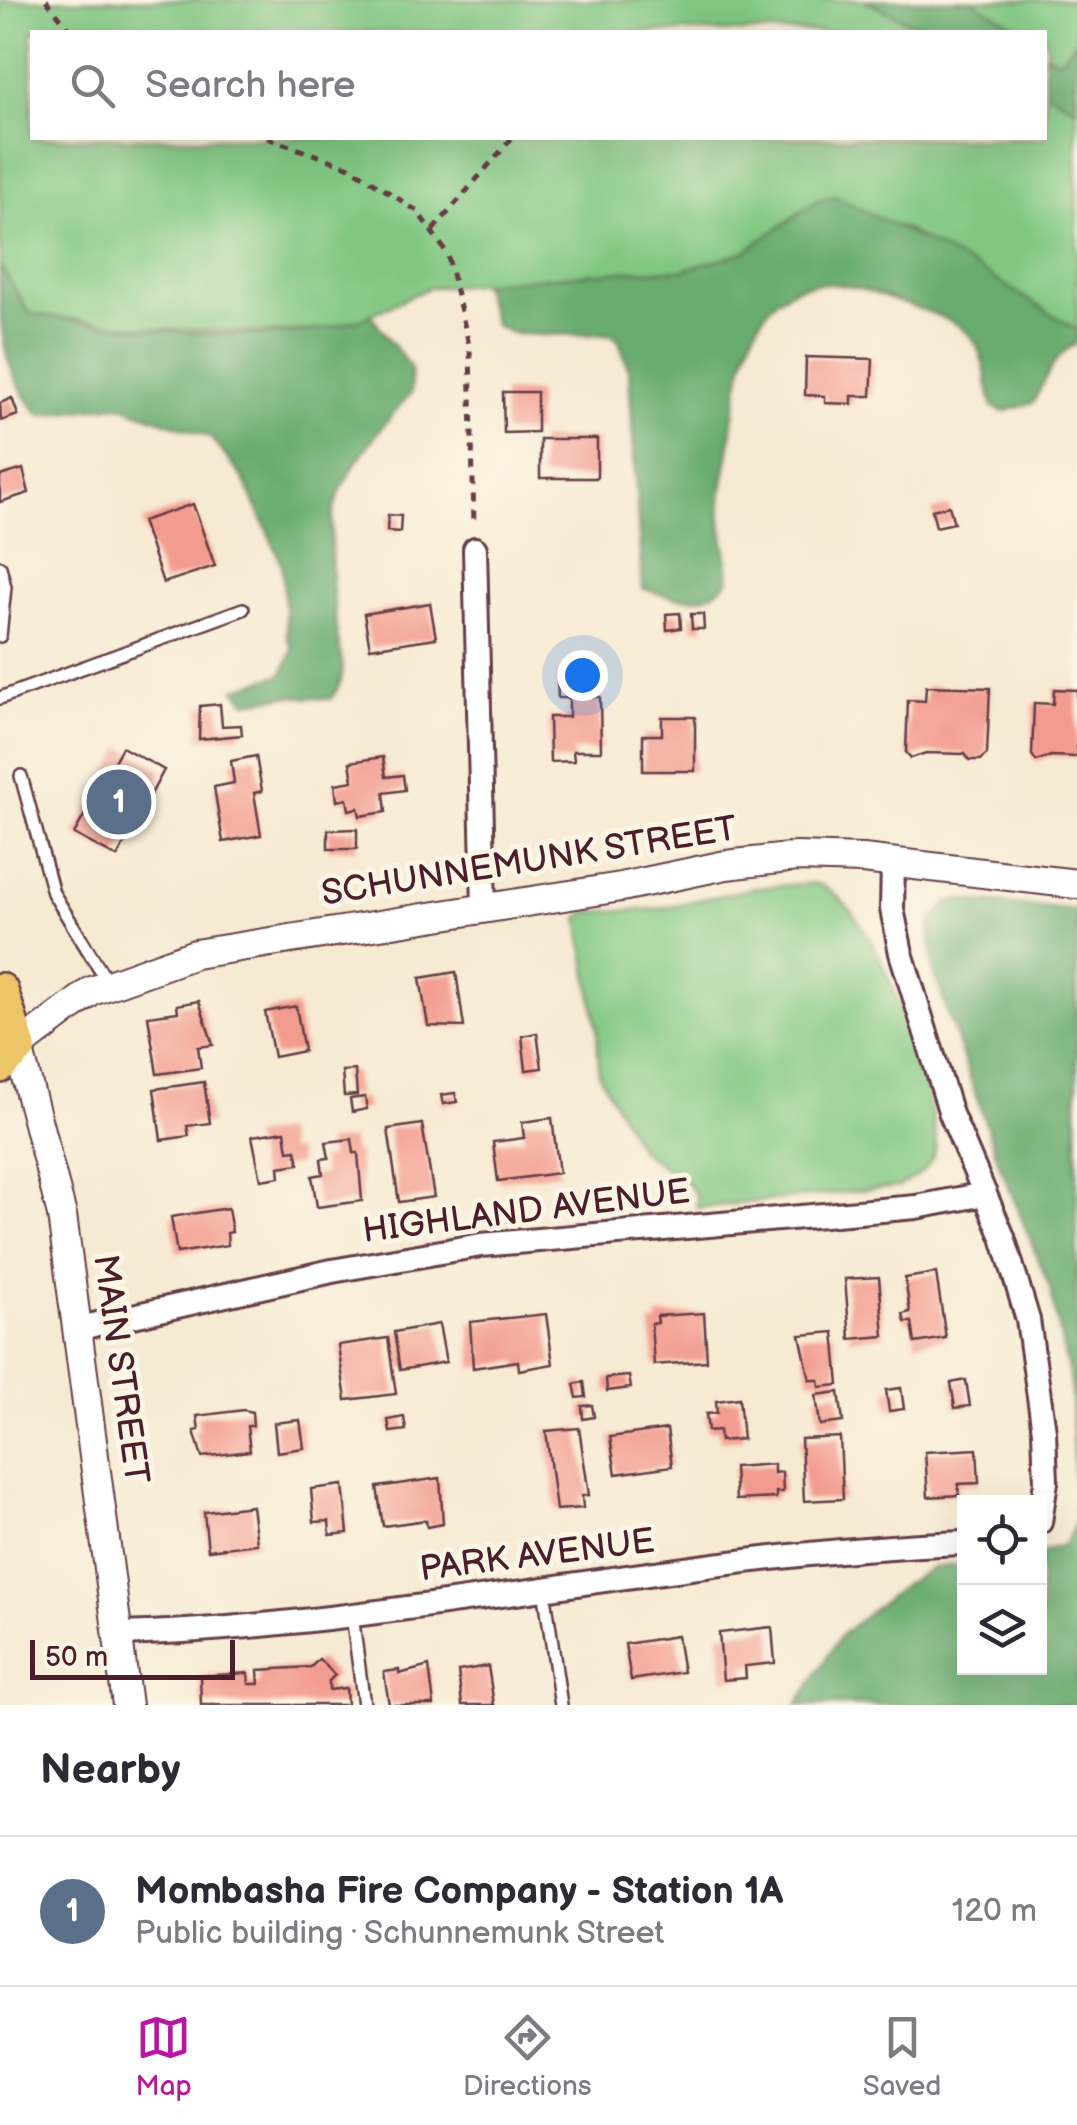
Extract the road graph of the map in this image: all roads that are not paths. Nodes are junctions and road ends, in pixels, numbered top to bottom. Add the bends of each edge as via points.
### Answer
1 (475, 549) road end
2 (0, 567) edge
3 (244, 610) dead end
4 (0, 636) edge
5 (0, 698) edge
6 (21, 776) dead end
7 (893, 862) junction
8 (1077, 884) edge
9 (484, 908) junction
10 (108, 982) junction
11 (0, 991) edge
12 (9, 1056) edge
13 (985, 1194) junction
14 (80, 1328) junction
15 (1044, 1495) edge
16 (957, 1543) edge
17 (544, 1589) junction
18 (352, 1614) junction
19 (119, 1634) junction
20 (127, 1705) edge
21 (364, 1705) edge
22 (561, 1705) edge

1 - 9 street
2 - 4 lane
3 - 5 lane
6 - 10 lane via 53,893
7 - 8 street, SCHUNNEMUNK STREET
7 - 9 street, SCHUNNEMUNK STREET via 752,861
7 - 13 street via 892,909 901,953 951,1114
9 - 10 street, SCHUNNEMUNK STREET via 195,954
10 - 12 street, SCHUNNEMUNK STREET
11 - 12 main road
12 - 14 street, MAIN STREET via 62,1215
13 - 14 street, HIGHLAND AVENUE via 916,1208 481,1245 332,1270
13 - 15 street via 1028,1320 1044,1431
14 - 19 street, MAIN STREET
16 - 17 street, PARK AVENUE via 822,1552
17 - 18 street, PARK AVENUE
17 - 22 lane
18 - 19 street, PARK AVENUE
18 - 21 lane
19 - 20 street, MAIN STREET

